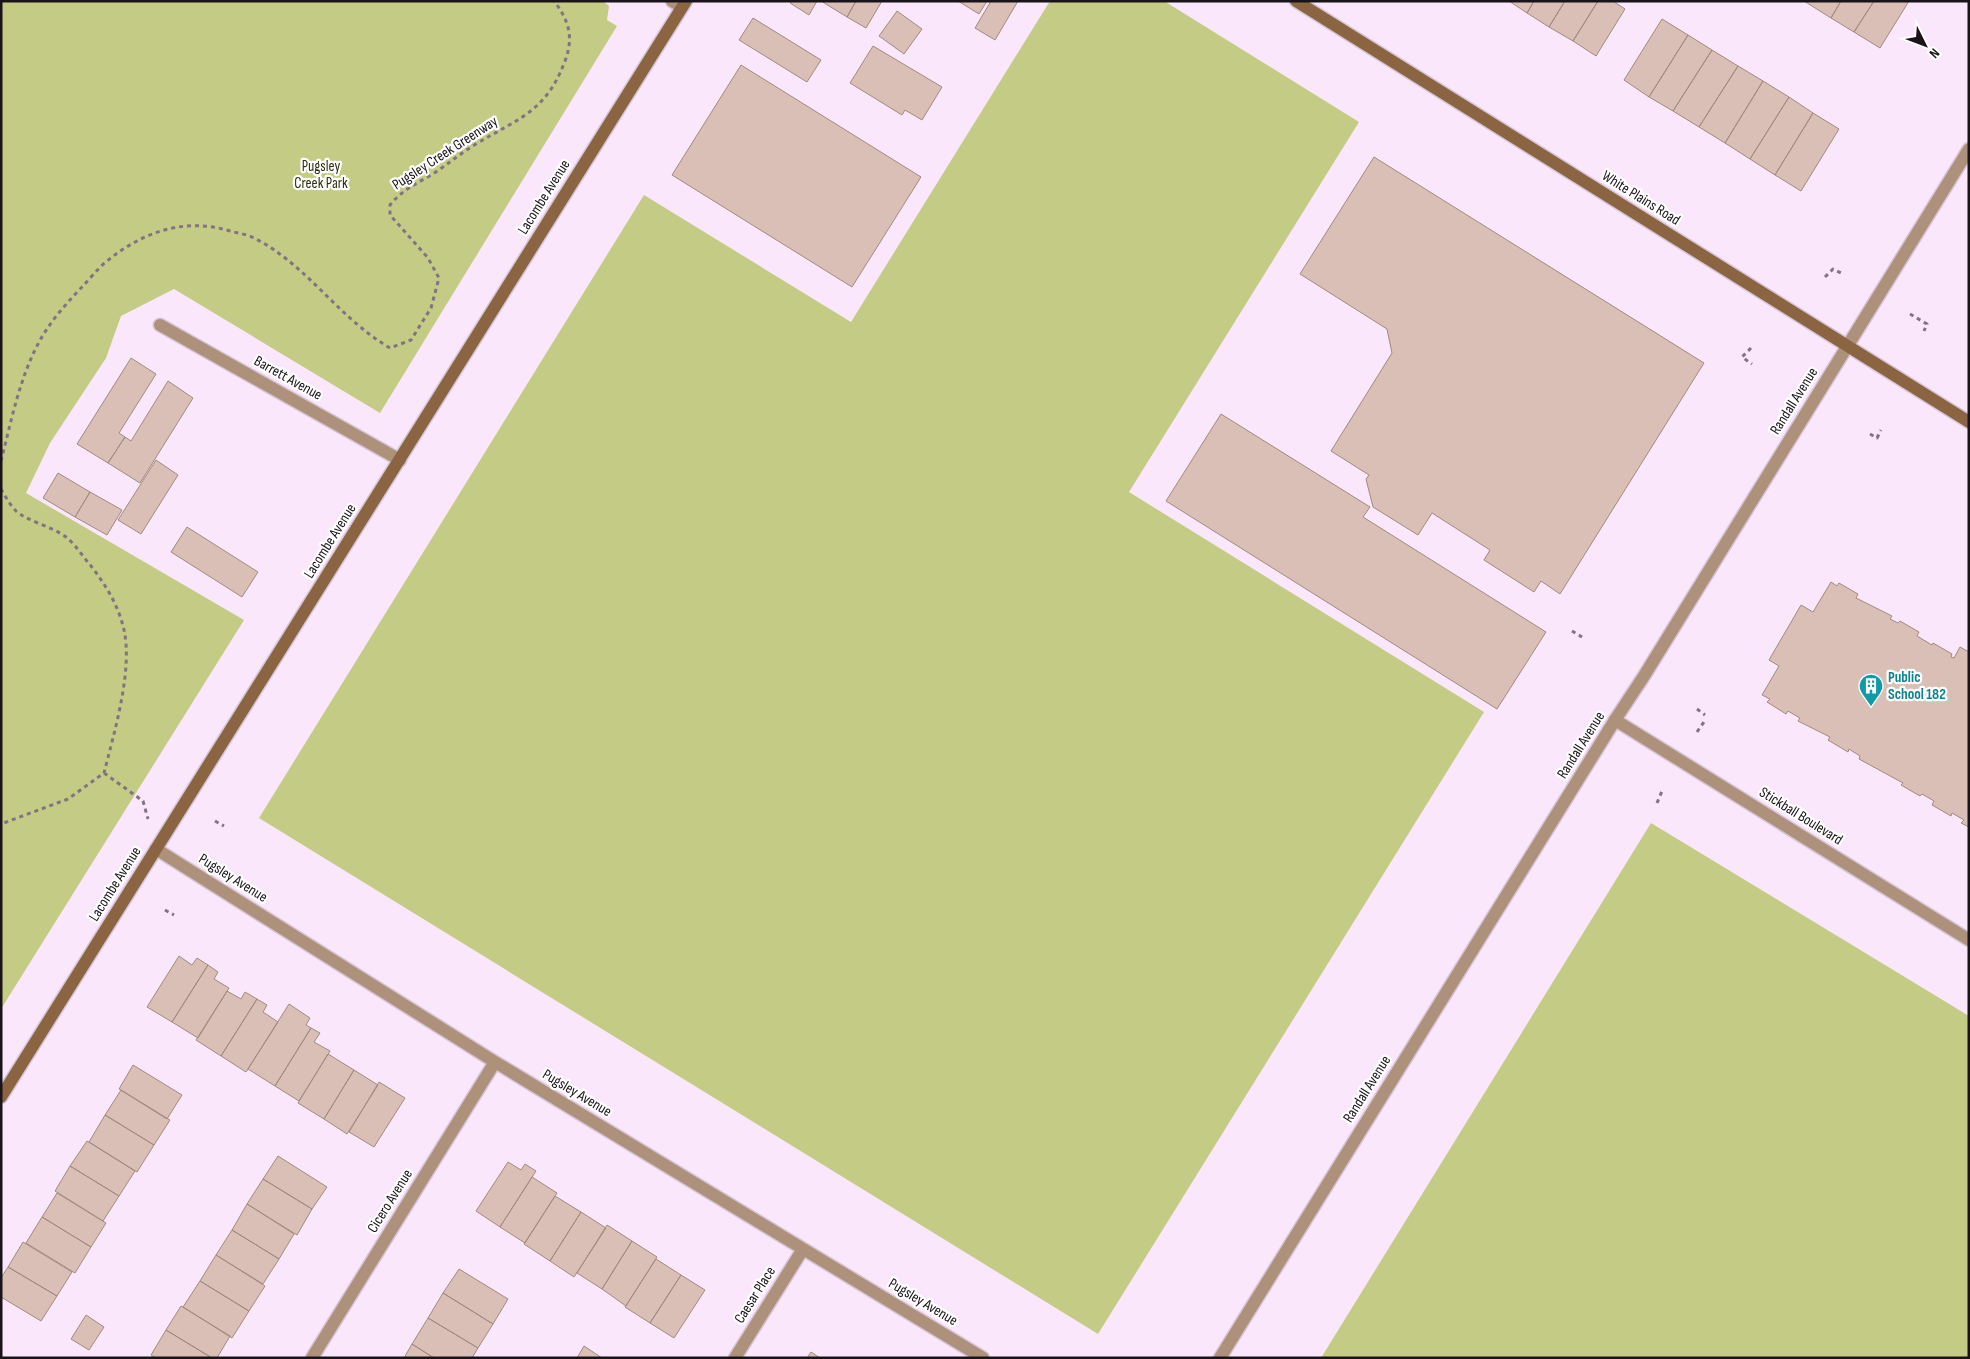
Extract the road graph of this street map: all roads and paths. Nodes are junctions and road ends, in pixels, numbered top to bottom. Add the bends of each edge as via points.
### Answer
1 (554, 1) edge
2 (1296, 1) edge
3 (680, 3) edge
4 (1969, 149) edge
5 (1843, 274) dead end
6 (1825, 277) dead end
7 (1910, 314) dead end
8 (160, 325) dead end
9 (1924, 331) dead end
10 (1846, 346) junction
11 (1751, 348) dead end
12 (1752, 364) dead end
13 (1969, 422) edge
14 (1881, 430) dead end
15 (1870, 434) dead end
16 (400, 460) junction
17 (1, 461) edge
18 (1, 489) edge
19 (1572, 631) dead end
20 (1582, 637) dead end
21 (1697, 709) dead end
22 (1704, 715) dead end
23 (1615, 720) junction
24 (1704, 722) dead end
25 (1697, 732) dead end
26 (104, 773) junction
27 (1662, 791) dead end
28 (143, 801) dead end
29 (1657, 802) dead end
30 (215, 821) dead end
31 (1, 824) edge
32 (224, 826) dead end
33 (156, 849) junction
34 (165, 910) dead end
35 (174, 915) dead end
36 (1969, 940) edge
37 (495, 1062) junction
38 (1, 1097) edge
39 (803, 1249) junction
40 (312, 1358) edge
41 (735, 1358) edge
42 (984, 1358) edge
43 (1220, 1358) edge

1 - 17 path, Pugsley Creek Greenway via 565,15 570,48 558,80 544,100 526,116 474,145 398,195 390,205 390,215 428,258 439,278 431,308 411,340 390,348 374,339 308,277 251,237 212,226 173,226 143,237 107,262 53,319 37,345 23,380
2 - 10 main road, White Plains Road
3 - 16 main road, Lacombe Avenue
4 - 10 street, Randall Avenue
5 - 6 path via 1833,269
7 - 9 path via 1927,324
8 - 16 street, Barrett Avenue
10 - 13 main road, White Plains Road
10 - 23 street, Randall Avenue
11 - 12 path via 1742,357
14 - 15 path via 1877,438
16 - 33 main road, Lacombe Avenue
18 - 26 path via 17,512 58,531 71,541 110,592 119,614 125,631 125,676
19 - 20 path
21 - 22 path
23 - 36 street, Stickball Boulevard
23 - 43 street, Randall Avenue
24 - 25 path
26 - 28 path
26 - 31 path via 68,799
27 - 29 path
30 - 32 path
33 - 37 street, Pugsley Avenue
33 - 38 main road, Lacombe Avenue
34 - 35 path
37 - 39 street, Pugsley Avenue
37 - 40 street, Cicero Avenue
39 - 41 street, Caesar Place
39 - 42 street, Pugsley Avenue

